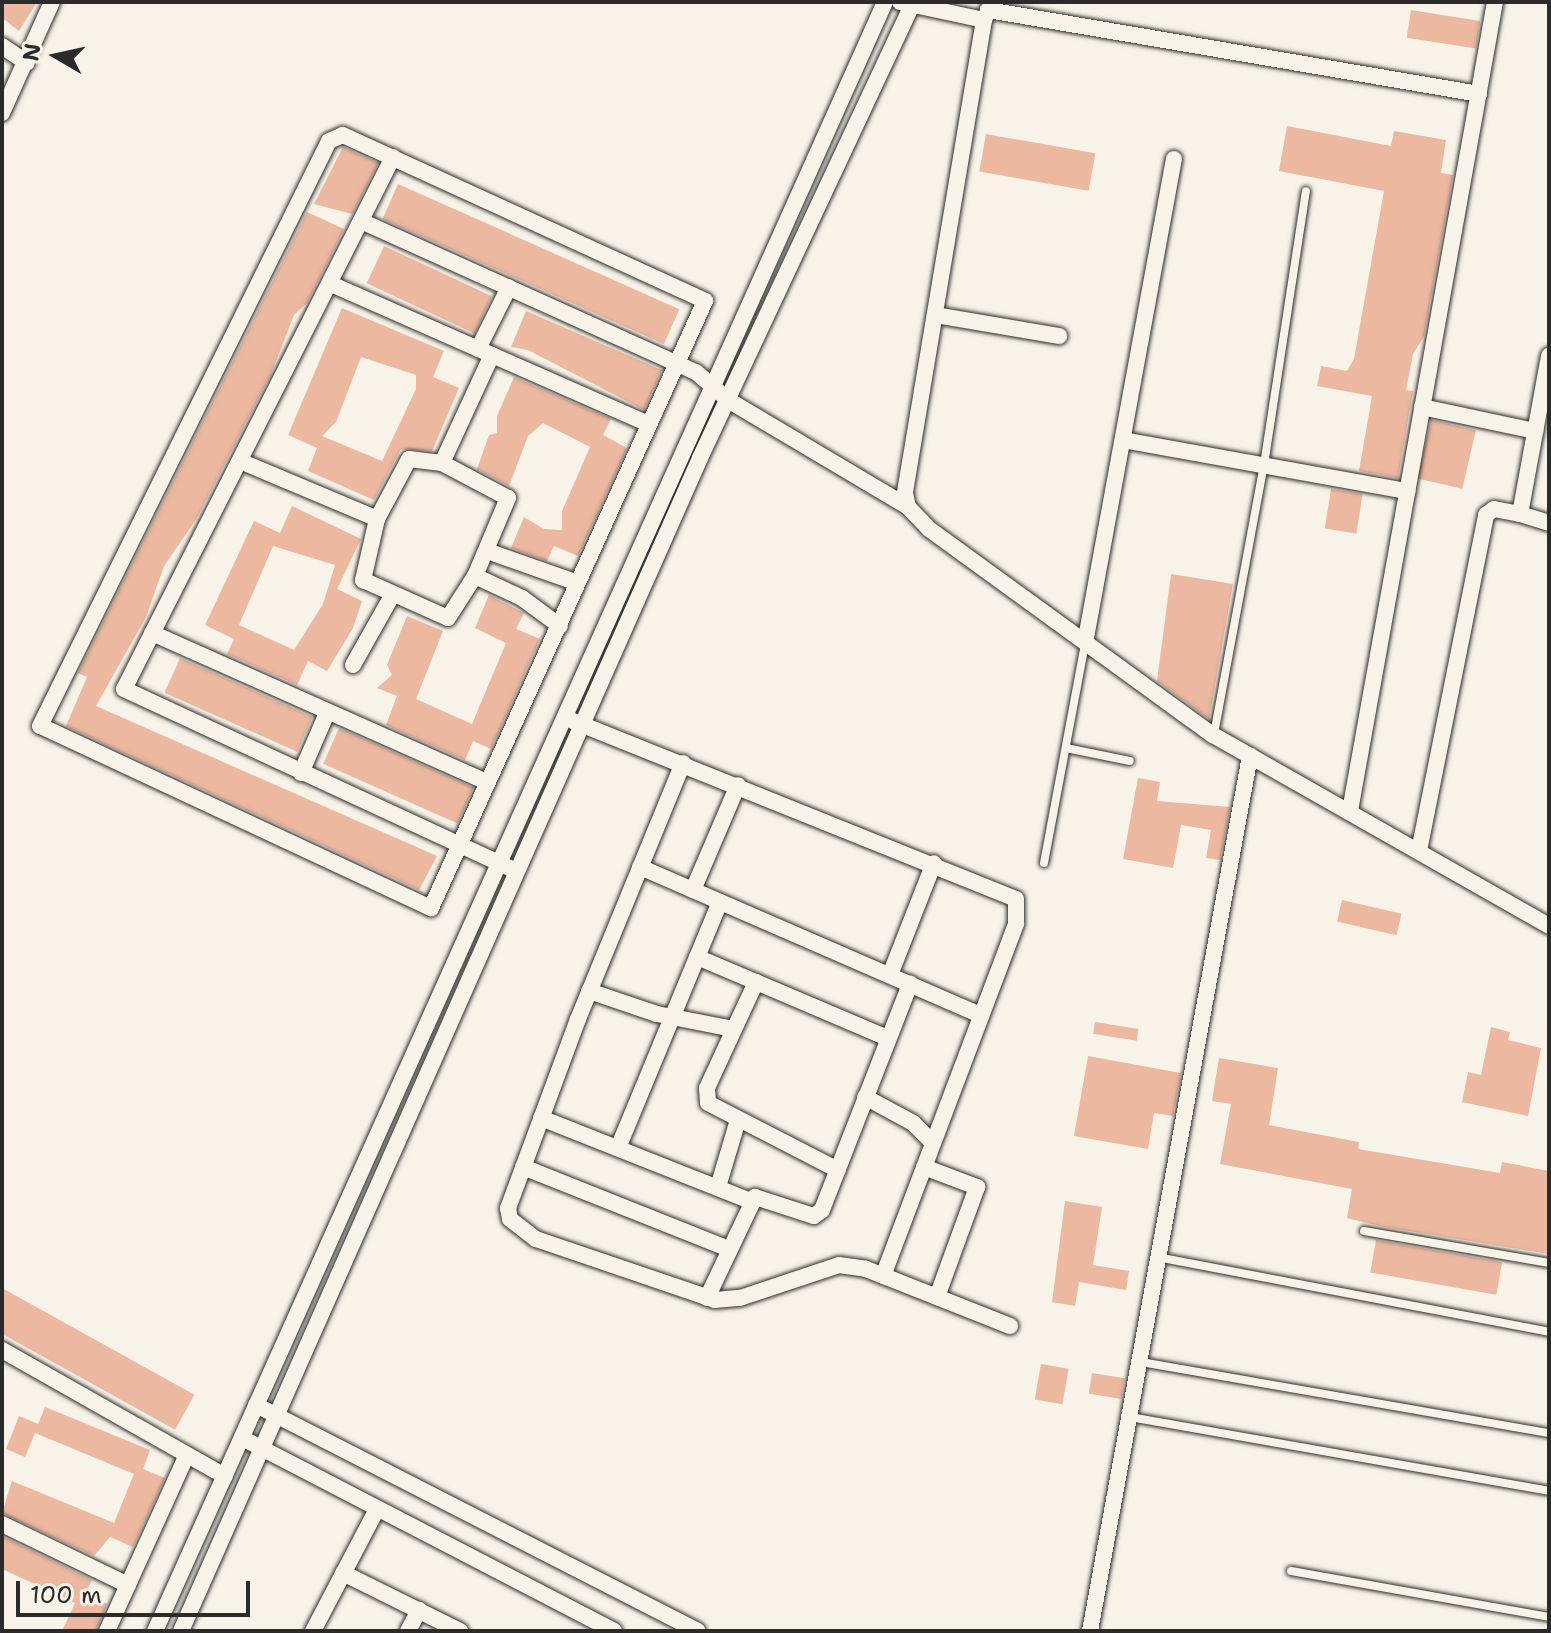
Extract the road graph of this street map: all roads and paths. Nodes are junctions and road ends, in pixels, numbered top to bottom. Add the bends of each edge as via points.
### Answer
1 (52, 2) edge
2 (885, 2) edge
3 (1495, 2) edge
4 (906, 3) edge
5 (988, 11) edge
6 (2, 46) edge
7 (27, 63) junction
8 (1479, 94) junction
9 (2, 113) edge
10 (393, 157) junction
11 (1174, 159) dead end
12 (1306, 191) dead end
13 (361, 221) junction
14 (331, 284) junction
15 (509, 287) junction
16 (935, 315) junction
17 (1059, 336) dead end
18 (485, 352) junction
19 (1549, 356) edge
20 (676, 363) junction
21 (713, 389) junction
22 (728, 400) junction
23 (1545, 404) edge
24 (1422, 407) junction
25 (649, 424) junction
26 (1535, 431) junction
27 (1123, 440) junction
28 (240, 461) junction
29 (442, 463) junction
30 (1264, 465) junction
31 (1407, 491) junction
32 (908, 507) junction
33 (1520, 514) junction
34 (377, 519) junction
35 (1549, 523) edge
36 (487, 551) junction
37 (475, 576) junction
38 (578, 583) junction
39 (393, 594) junction
40 (560, 626) junction
41 (152, 633) junction
42 (1086, 638) junction
43 (353, 665) dead end
44 (327, 713) junction
45 (565, 717) junction
46 (583, 725) junction
47 (1213, 735) junction
48 (1066, 748) junction
49 (1250, 756) junction
50 (1130, 761) dead end
51 (683, 763) junction
52 (301, 773) junction
53 (487, 782) junction
54 (738, 785) junction
55 (1350, 811) junction
56 (459, 846) junction
57 (1419, 851) junction
58 (934, 863) junction
59 (1044, 863) dead end
60 (498, 864) junction
61 (640, 867) junction
62 (518, 872) junction
63 (693, 890) junction
64 (720, 902) junction
65 (1549, 926) edge
66 (697, 957) junction
67 (890, 975) junction
68 (756, 982) junction
69 (910, 984) junction
70 (589, 991) junction
71 (981, 1015) junction
72 (671, 1017) junction
73 (733, 1029) junction
74 (887, 1038) junction
75 (865, 1097) junction
76 (541, 1118) junction
77 (738, 1120) junction
78 (933, 1143) junction
79 (618, 1148) junction
80 (523, 1167) junction
81 (924, 1167) junction
82 (838, 1170) junction
83 (718, 1187) junction
84 (751, 1201) junction
85 (1364, 1231) dead end
86 (729, 1249) junction
87 (1156, 1257) junction
88 (1549, 1263) edge
89 (883, 1276) junction
90 (937, 1297) junction
91 (707, 1298) junction
92 (1010, 1326) dead end
93 (1549, 1332) edge
94 (2, 1350) edge
95 (1141, 1362) junction
96 (256, 1405) junction
97 (280, 1416) junction
98 (1129, 1417) junction
99 (1549, 1433) edge
100 (242, 1438) junction
101 (266, 1450) junction
102 (187, 1455) junction
103 (225, 1476) junction
104 (1549, 1491) edge
105 (377, 1509) junction
106 (2, 1524) edge
107 (1291, 1571) dead end
108 (343, 1573) junction
109 (128, 1585) junction
110 (419, 1610) junction
111 (1549, 1617) edge
112 (107, 1631) edge
113 (155, 1631) edge
114 (181, 1631) edge
115 (313, 1631) edge
116 (408, 1631) edge
117 (460, 1631) edge
118 (614, 1631) edge
119 (697, 1631) edge
120 (1090, 1631) edge

1 - 7 street
2 - 21 street
3 - 8 street
4 - 5 street
4 - 22 street
5 - 8 street
5 - 16 street
6 - 7 street
7 - 9 street
8 - 24 street
10 - 13 street
10 - 20 street via 705,301
10 - 56 street via 343,135 329,141 40,726 428,907
11 - 27 street
12 - 30 lane
13 - 14 street
13 - 15 street
14 - 18 street
14 - 28 street
15 - 18 street
15 - 20 street
16 - 17 street
16 - 32 street via 905,493
18 - 25 street
18 - 29 street
19 - 23 street
20 - 21 street
20 - 25 street
21 - 22 street
21 - 45 street
22 - 32 street
22 - 46 street
23 - 26 street
24 - 26 street
24 - 31 street
25 - 38 street
26 - 33 street
27 - 30 street
27 - 42 street
28 - 34 street
28 - 41 street
29 - 34 street via 409,459
29 - 36 street via 508,498
30 - 31 street
30 - 47 lane
31 - 55 street
32 - 42 street via 929,529
33 - 35 street
33 - 57 street via 1494,509 1486,515
34 - 39 street via 361,577
36 - 37 street
36 - 38 street
37 - 39 street via 448,618
37 - 40 street via 522,598
38 - 40 street
39 - 43 street
40 - 53 street
41 - 44 street
41 - 52 street via 123,685 126,693
42 - 47 street
42 - 48 lane
44 - 52 street
44 - 53 street
45 - 46 street
45 - 60 street
46 - 51 street
46 - 62 street
47 - 49 street
48 - 50 lane
48 - 59 lane
49 - 55 street
49 - 87 street
51 - 54 street
51 - 61 street
52 - 56 street
53 - 56 street
54 - 58 street
54 - 63 street
55 - 57 street
56 - 60 street
57 - 65 street
58 - 67 street
58 - 71 street via 1008,892 1019,907
60 - 62 street
60 - 96 street
61 - 63 street
61 - 70 street
62 - 97 street
63 - 64 street
64 - 66 street
64 - 67 street
66 - 68 street
66 - 72 street
67 - 69 street
68 - 73 street
68 - 74 street
69 - 71 street
69 - 74 street
70 - 72 street
70 - 76 street
71 - 78 street
72 - 73 street
72 - 79 street
73 - 77 street via 706,1095 712,1106
74 - 75 street
75 - 78 street via 903,1116
75 - 82 street
76 - 79 street
76 - 80 street
77 - 82 street
77 - 83 street
78 - 81 street
79 - 83 street
80 - 86 street
80 - 91 street via 508,1208 517,1229
81 - 89 street
81 - 90 street via 977,1187
82 - 84 street via 814,1216 761,1197
83 - 84 street
84 - 86 street
85 - 88 lane
86 - 91 street
87 - 93 lane
87 - 95 street
89 - 90 street
89 - 91 street via 839,1265 818,1267 740,1298
90 - 92 street
94 - 102 street
95 - 98 street
95 - 99 lane
96 - 97 street
96 - 100 street
97 - 101 street
97 - 119 street
98 - 104 lane
98 - 120 street
100 - 101 street
100 - 103 street
101 - 105 street
101 - 114 street
102 - 103 street
102 - 109 street
103 - 113 street
105 - 108 street
105 - 118 street
106 - 109 street
107 - 111 lane
108 - 110 street
108 - 115 street
109 - 112 street
110 - 116 street
110 - 117 street

